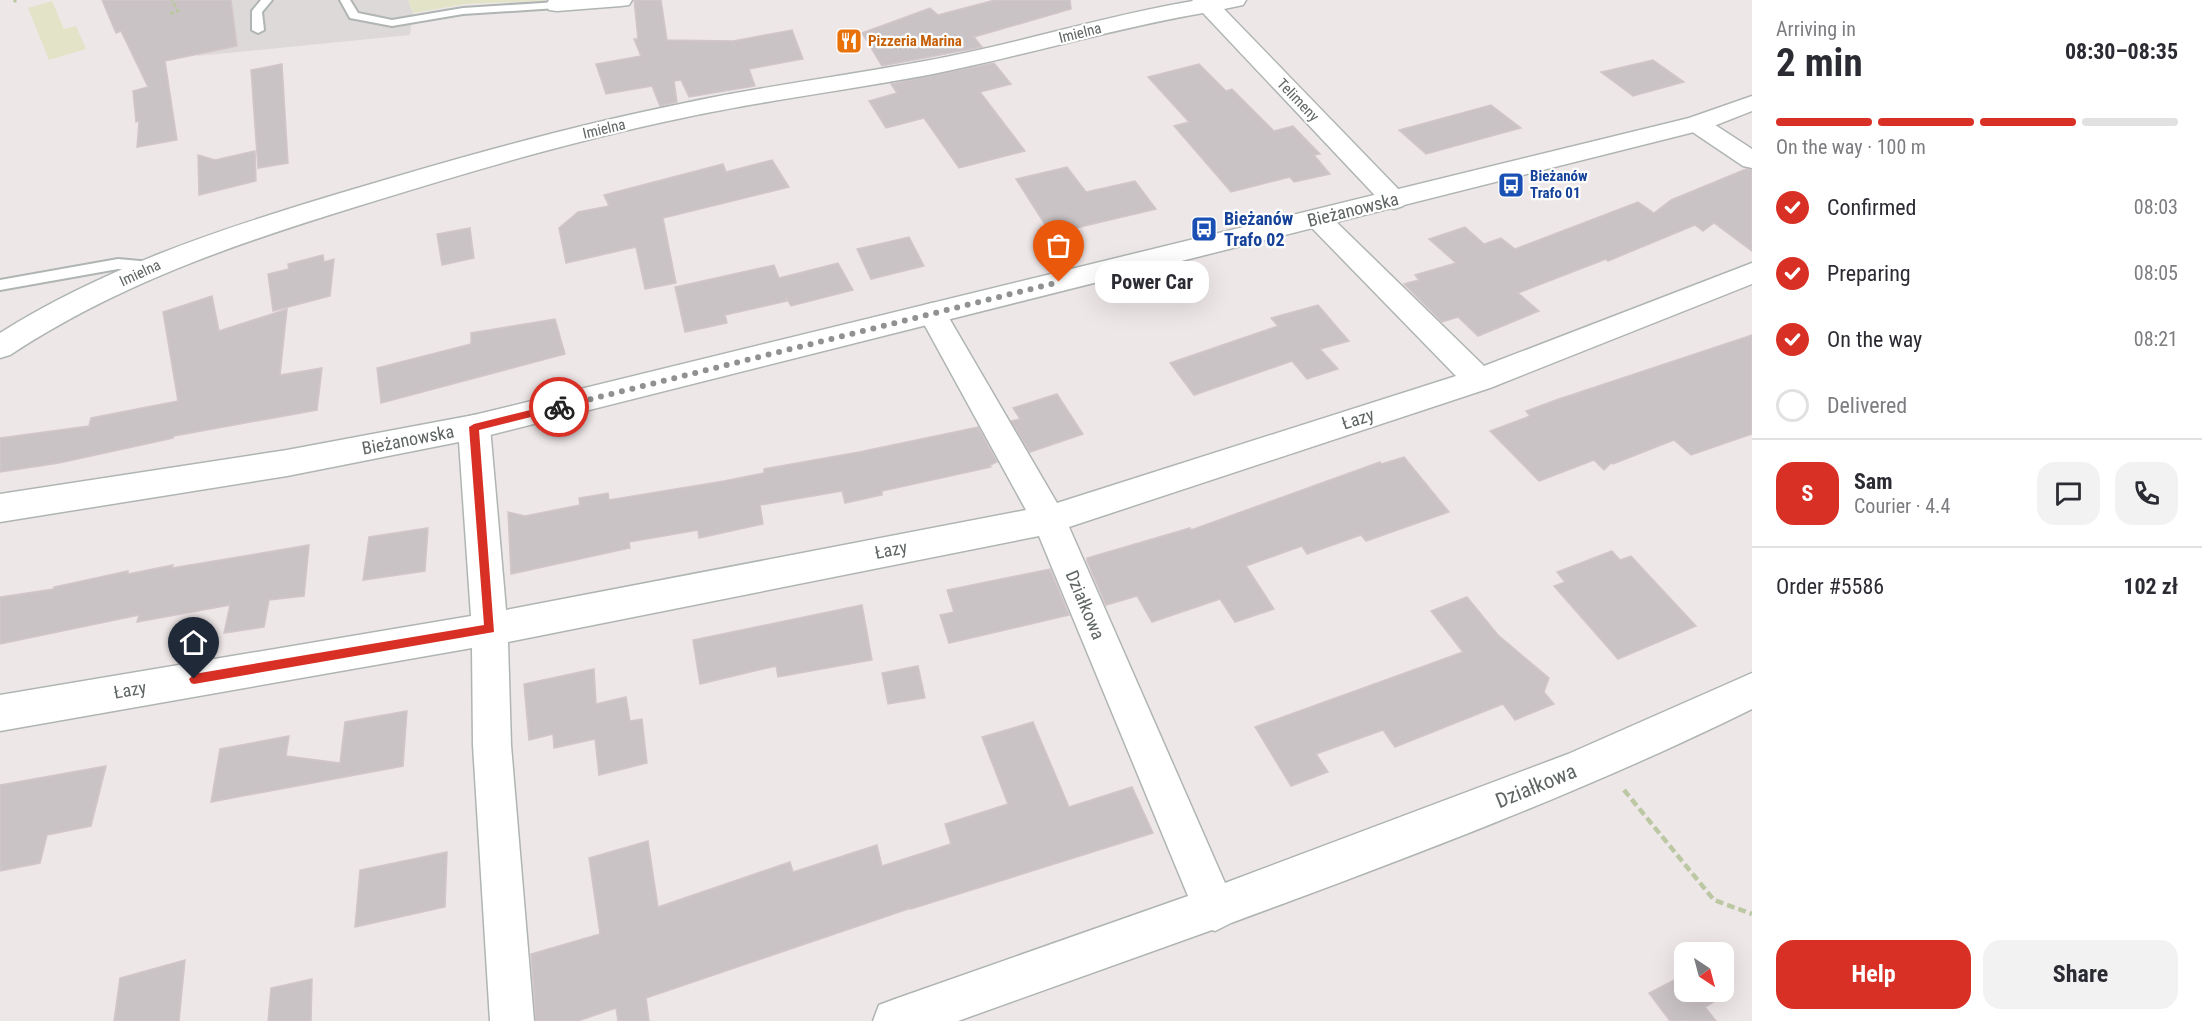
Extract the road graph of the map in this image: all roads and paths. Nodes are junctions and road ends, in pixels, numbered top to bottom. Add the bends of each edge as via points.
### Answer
1 (172, 0) edge
2 (267, 0) edge
3 (345, 0) edge
4 (621, 0) edge
5 (1235, 0) edge
6 (1206, 2) edge
7 (557, 5) joint
8 (170, 14) dead end
9 (258, 30) dead end
10 (1752, 103) edge
11 (1697, 124) junction
12 (1752, 160) edge
13 (1394, 200) junction
14 (1318, 219) junction
15 (151, 267) junction
16 (1752, 273) edge
17 (0, 285) edge
18 (932, 313) junction
19 (0, 347) edge
20 (1479, 380) junction
21 (474, 427) junction
22 (0, 508) edge
23 (1048, 520) junction
24 (490, 629) junction
25 (1752, 690) edge
26 (0, 713) edge
27 (1600, 761) junction
28 (1215, 910) junction
29 (1752, 914) edge
30 (512, 1021) edge
31 (895, 1021) edge

1 - 8 path via 178,11
2 - 9 lane via 257,11
3 - 7 lane via 354,16 392,23 463,10
4 - 7 street
5 - 6 street, Imielna
6 - 13 street, Telimeny
6 - 15 street, Imielna via 999,53 688,109 546,142 283,220
10 - 11 street, Bieżanowska
11 - 12 street
11 - 13 street, Bieżanowska
13 - 14 street, Bieżanowska
14 - 18 street, Bieżanowska
14 - 20 street
15 - 17 lane via 118,264
15 - 19 street, Imielna via 67,308
16 - 20 street, Łazy
18 - 21 street, Bieżanowska
18 - 23 street, Działkowa
20 - 23 street, Łazy
21 - 22 street, Bieżanowska via 287,464
21 - 24 street
23 - 24 street, Łazy
23 - 28 street, Działkowa
24 - 26 street, Łazy
24 - 30 street via 492,745
25 - 27 street, Działkowa
27 - 28 street, Działkowa
27 - 29 path via 1714,900
28 - 31 street, Działkowa

